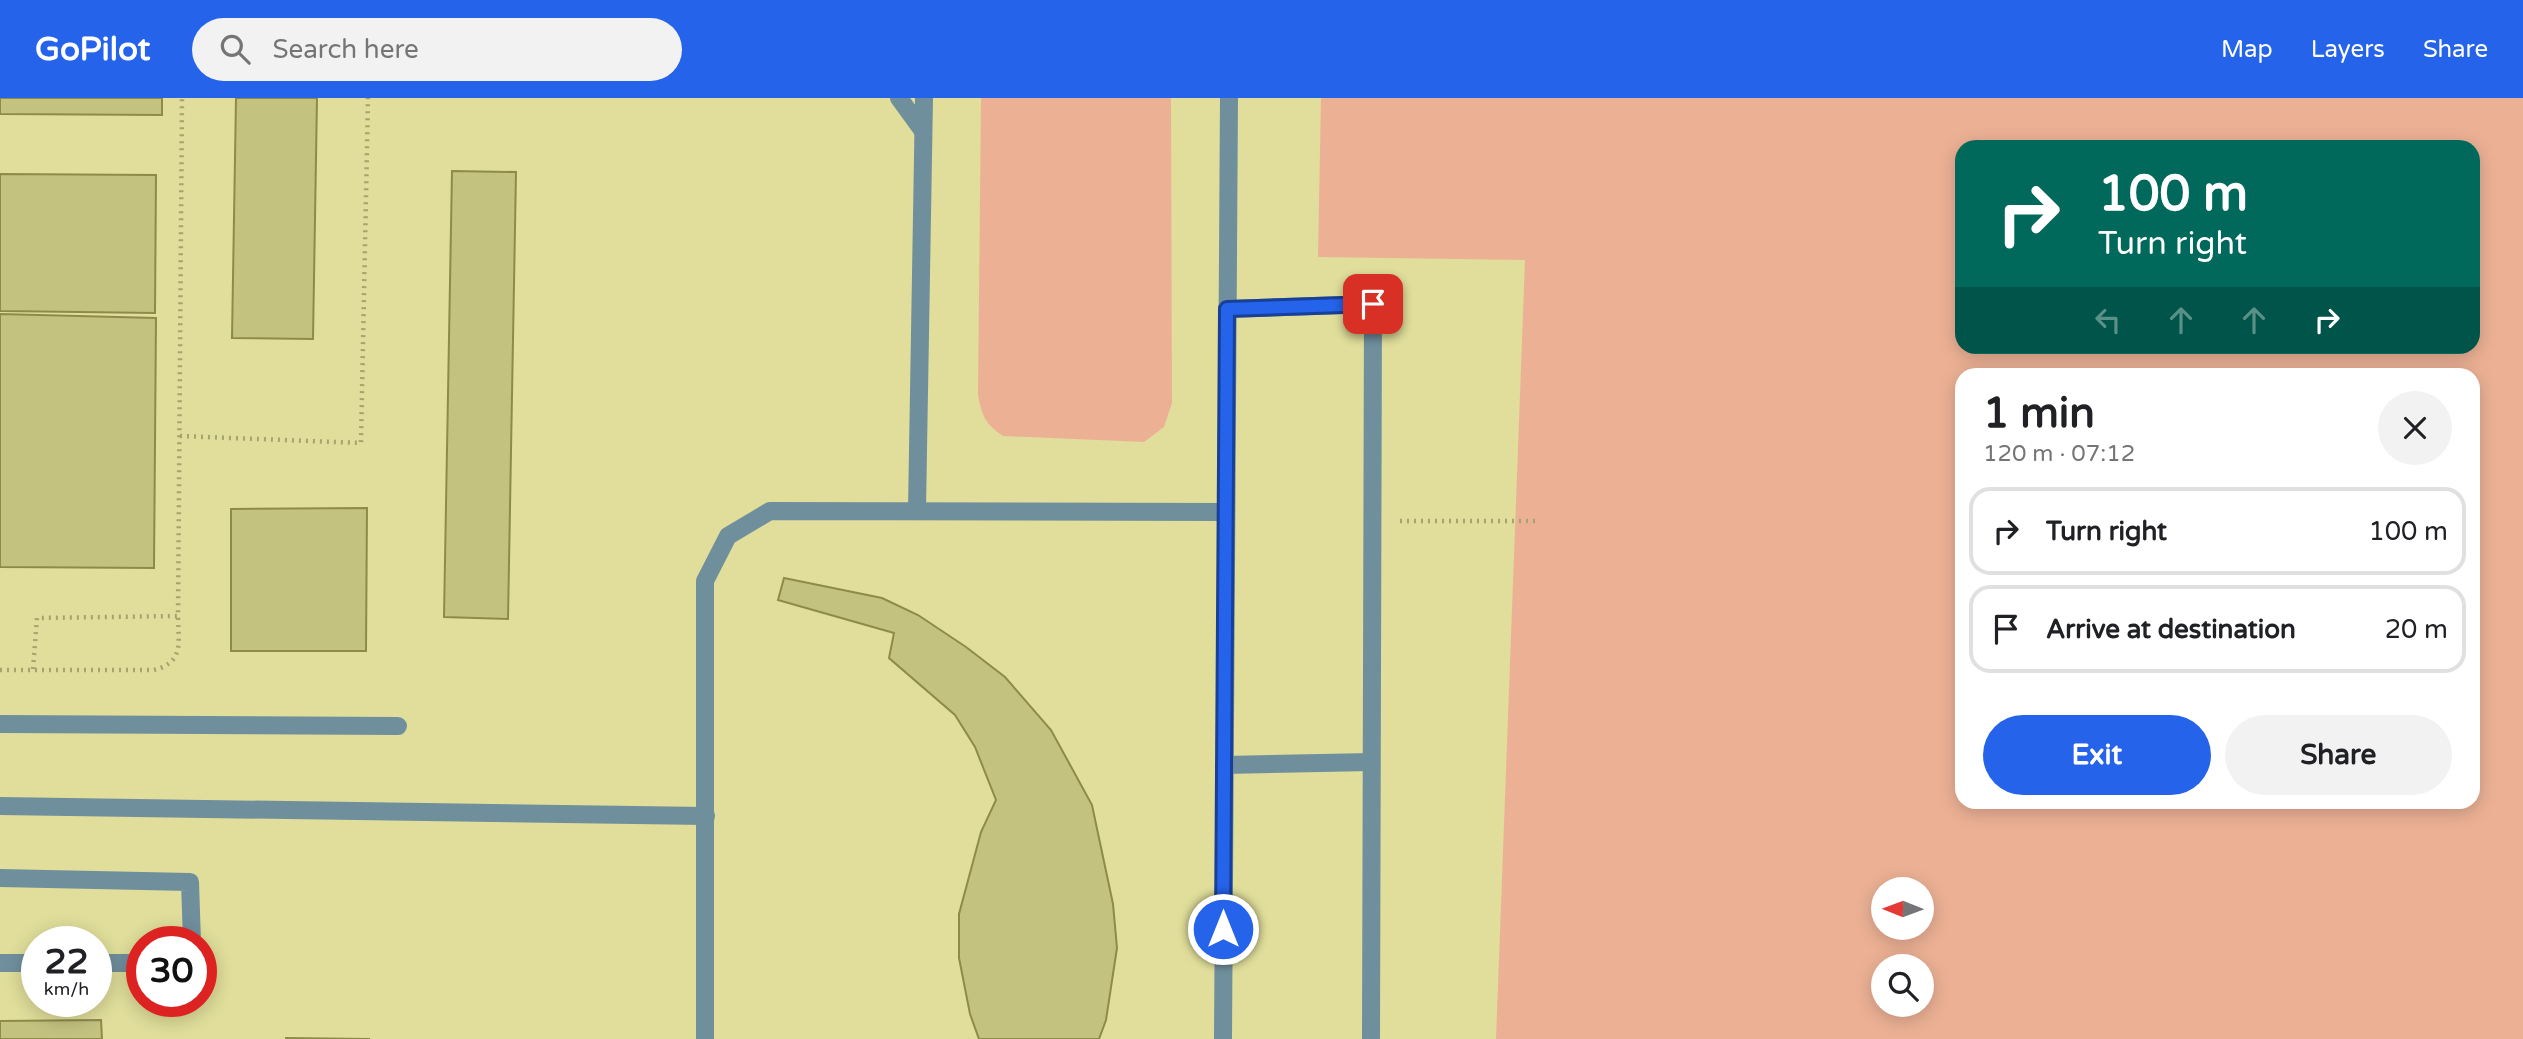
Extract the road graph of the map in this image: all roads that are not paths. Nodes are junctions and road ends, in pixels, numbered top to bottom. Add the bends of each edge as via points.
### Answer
1 (899, 98) edge
2 (924, 98) edge
3 (1230, 98) edge
4 (923, 131) junction
5 (1227, 309) junction
6 (917, 510) junction
7 (1226, 512) junction
8 (0, 724) edge
9 (398, 726) dead end
10 (1371, 762) junction
11 (1224, 765) junction
12 (0, 806) edge
13 (706, 816) junction
14 (0, 878) edge
15 (191, 926) edge
16 (0, 963) edge
17 (21, 963) edge
18 (705, 1039) edge
19 (1223, 1039) edge
20 (1371, 1039) edge

1 - 4 street
2 - 4 street
3 - 5 street
4 - 6 street
5 - 7 street
5 - 10 street via 1373,304
6 - 7 street
6 - 13 street via 770,511 728,536 705,581
7 - 11 street
8 - 9 street
10 - 11 street
10 - 20 street
11 - 19 street
12 - 13 street
13 - 18 street
14 - 15 street via 190,882
16 - 17 street

